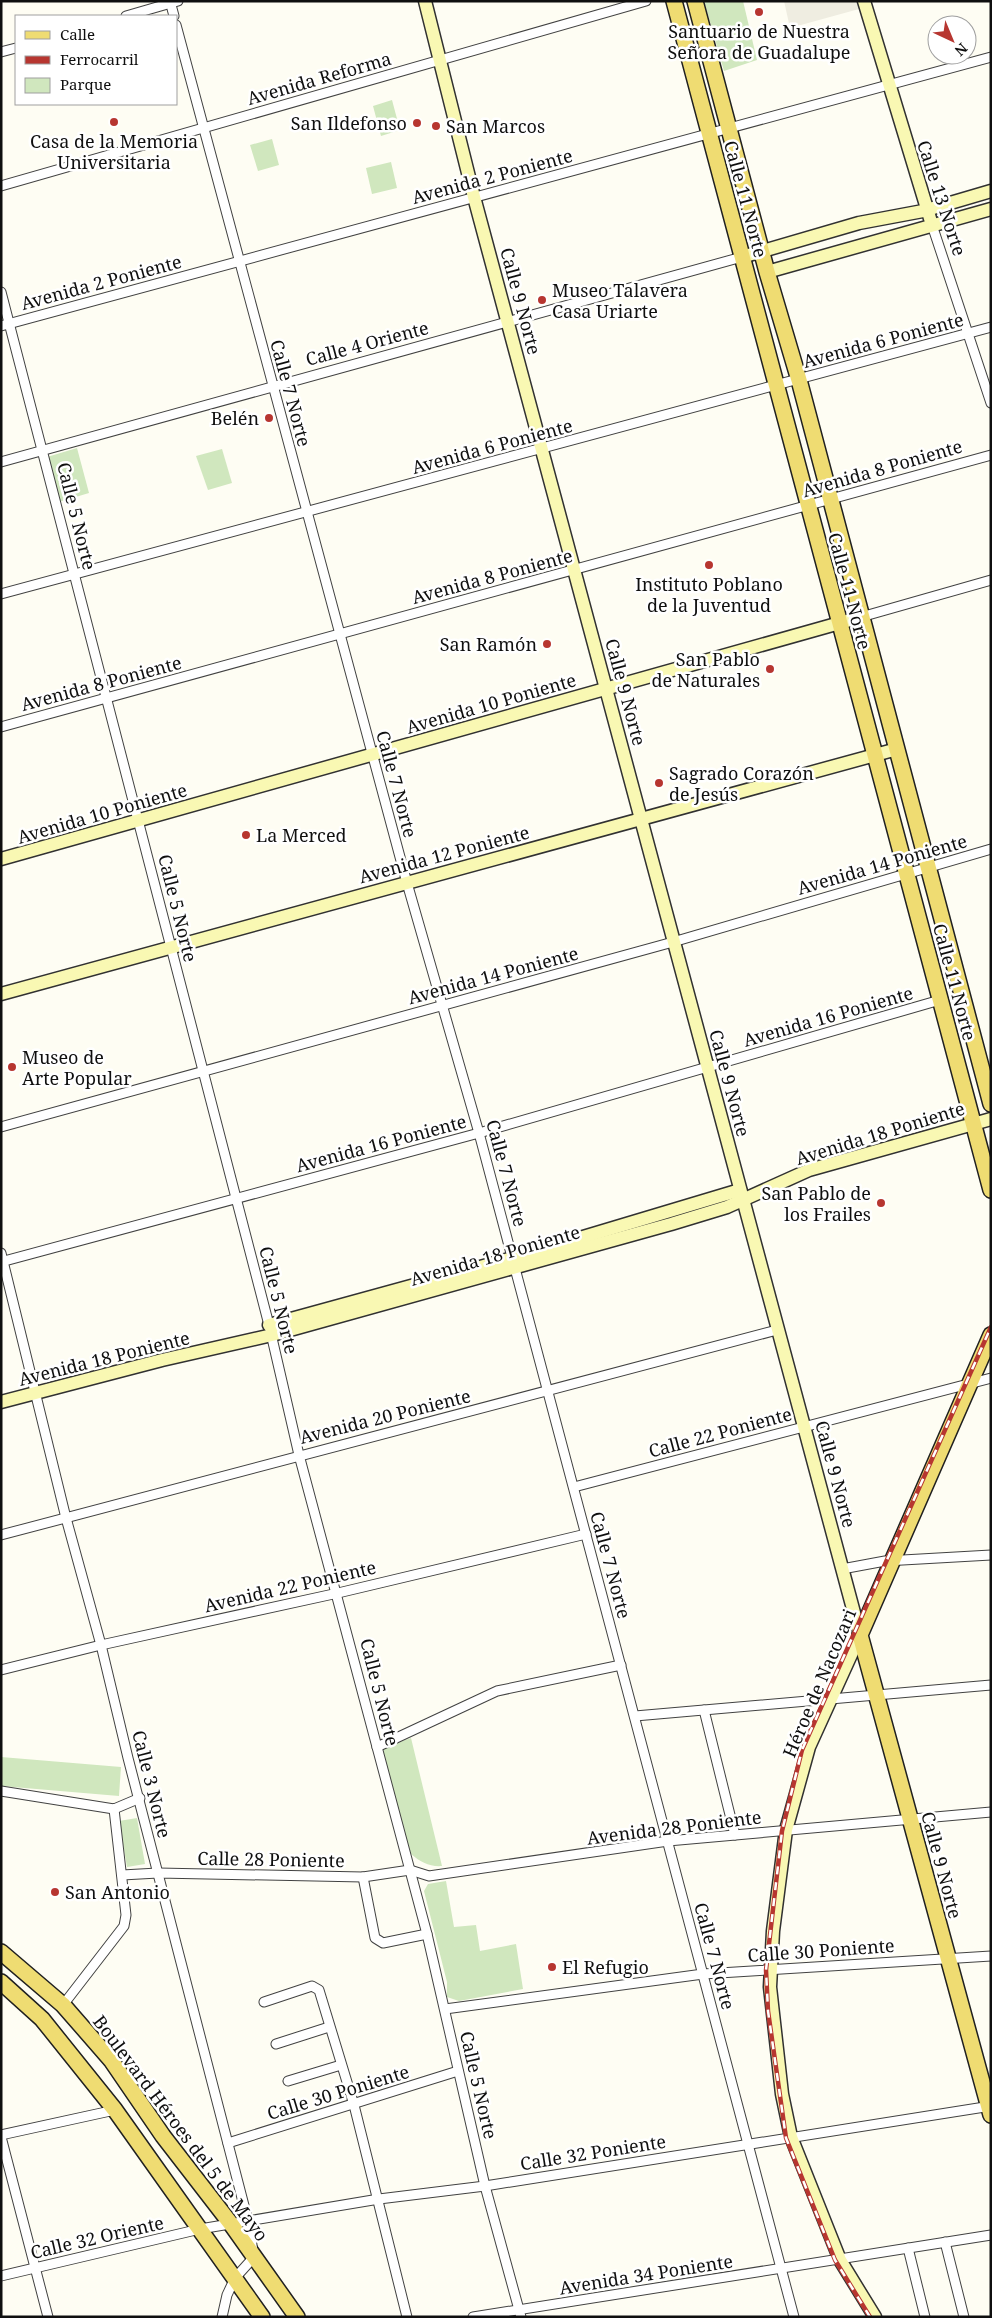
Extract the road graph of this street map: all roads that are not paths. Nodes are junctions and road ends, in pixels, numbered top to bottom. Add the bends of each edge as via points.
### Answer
1 (425, 1) edge
2 (646, 1) edge
3 (674, 1) edge
4 (695, 1) edge
5 (864, 1) edge
6 (173, 2) edge
7 (129, 15) edge
8 (174, 15) edge
9 (178, 33) edge
10 (15, 48) edge
11 (1, 52) edge
12 (991, 56) edge
13 (440, 60) junction
14 (889, 84) junction
15 (203, 128) junction
16 (729, 128) junction
17 (709, 134) junction
18 (1, 186) edge
19 (991, 191) edge
20 (474, 197) junction
21 (991, 209) edge
22 (927, 210) junction
23 (932, 225) junction
24 (829, 232) junction
25 (762, 252) junction
26 (742, 257) junction
27 (813, 260) junction
28 (239, 261) junction
29 (767, 272) junction
30 (1, 292) edge
31 (508, 322) junction
32 (5, 325) edge
33 (991, 327) edge
34 (968, 333) junction
35 (799, 380) junction
36 (273, 386) junction
37 (777, 386) junction
38 (991, 403) edge
39 (542, 449) junction
40 (44, 450) junction
41 (991, 455) edge
42 (1, 462) edge
43 (830, 500) junction
44 (808, 506) junction
45 (307, 512) junction
46 (574, 570) junction
47 (76, 574) junction
48 (991, 580) edge
49 (1, 594) edge
50 (861, 616) junction
51 (840, 623) junction
52 (340, 634) junction
53 (605, 689) junction
54 (108, 698) junction
55 (1, 727) edge
56 (897, 749) junction
57 (373, 755) junction
58 (875, 755) junction
59 (640, 819) junction
60 (139, 822) junction
61 (991, 849) edge
62 (1, 860) edge
63 (928, 867) junction
64 (907, 873) junction
65 (407, 882) junction
66 (673, 942) junction
67 (172, 948) junction
68 (1, 994) edge
69 (940, 1000) junction
70 (442, 1006) junction
71 (706, 1068) junction
72 (204, 1073) junction
73 (991, 1102) edge
74 (991, 1119) edge
75 (973, 1124) junction
76 (1, 1127) edge
77 (479, 1133) junction
78 (991, 1190) edge
79 (741, 1195) junction
80 (237, 1200) junction
81 (699, 1202) junction
82 (667, 1212) junction
83 (702, 1215) junction
84 (671, 1224) junction
85 (635, 1228) junction
86 (2, 1259) edge
87 (514, 1263) junction
88 (270, 1330) junction
89 (778, 1330) junction
90 (991, 1335) edge
91 (991, 1378) edge
92 (970, 1383) junction
93 (548, 1392) junction
94 (37, 1393) junction
95 (1, 1402) edge
96 (804, 1426) junction
97 (299, 1455) junction
98 (574, 1487) junction
99 (66, 1518) junction
100 (586, 1534) junction
101 (1, 1535) edge
102 (991, 1554) edge
103 (893, 1561) junction
104 (842, 1568) junction
105 (338, 1593) junction
106 (860, 1635) junction
107 (101, 1645) junction
108 (621, 1665) junction
109 (1, 1670) edge
110 (991, 1685) edge
111 (876, 1694) junction
112 (830, 1699) junction
113 (704, 1710) junction
114 (635, 1716) junction
115 (377, 1747) junction
116 (1, 1791) edge
117 (140, 1798) junction
118 (114, 1809) junction
119 (991, 1812) edge
120 (909, 1818) junction
121 (786, 1830) junction
122 (735, 1835) junction
123 (668, 1841) junction
124 (410, 1870) junction
125 (158, 1873) junction
126 (122, 1875) junction
127 (363, 1877) junction
128 (427, 1934) junction
129 (1, 1952) edge
130 (991, 1956) edge
131 (948, 1958) junction
132 (770, 1970) junction
133 (703, 1974) junction
134 (1, 1982) edge
135 (264, 2002) dead end
136 (64, 2006) junction
137 (445, 2009) junction
138 (329, 2026) junction
139 (276, 2044) dead end
140 (342, 2065) junction
141 (458, 2071) junction
142 (288, 2081) dead end
143 (354, 2104) junction
144 (990, 2109) edge
145 (115, 2110) junction
146 (1, 2136) edge
147 (790, 2137) junction
148 (228, 2143) junction
149 (748, 2144) junction
150 (485, 2186) junction
151 (379, 2199) junction
152 (248, 2221) junction
153 (231, 2224) junction
154 (200, 2229) junction
155 (991, 2235) edge
156 (945, 2242) junction
157 (908, 2248) junction
158 (254, 2257) junction
159 (840, 2260) junction
160 (36, 2268) junction
161 (782, 2269) junction
162 (1, 2276) edge
163 (235, 2278) junction
164 (520, 2313) edge
165 (48, 2317) edge
166 (222, 2317) edge
167 (262, 2317) edge
168 (297, 2317) edge
169 (407, 2317) edge
170 (473, 2317) edge
171 (794, 2317) edge
172 (875, 2317) edge
173 (926, 2317) edge
174 (964, 2317) edge

1 - 13 street, Calle 9 Norte
2 - 13 street, Avenida Reforma
3 - 17 main road, Calle 11 Norte
4 - 16 main road, Calle 11 Norte
5 - 14 street, Calle 13 Norte
6 - 7 street
6 - 8 street
9 - 15 street, Calle 7 Norte
10 - 11 street
12 - 14 street, Avenida 2 Poniente
13 - 15 street, Avenida Reforma
13 - 20 street, Calle 9 Norte
14 - 16 street, Avenida 2 Poniente
14 - 22 street, Calle 13 Norte
15 - 18 street, Avenida Reforma
15 - 28 street, Calle 7 Norte
16 - 17 street, Avenida 2 Poniente
16 - 25 main road, Calle 11 Norte
17 - 20 street, Avenida 2 Poniente
17 - 26 main road, Calle 11 Norte
19 - 22 street
20 - 28 street, Avenida 2 Poniente
20 - 31 street, Calle 9 Norte
21 - 23 street
22 - 23 street, Calle 13 Norte
22 - 24 street
23 - 27 street
23 - 34 street, Calle 13 Norte
24 - 25 street
24 - 27 street via 812,245
25 - 26 street
25 - 29 main road, Calle 11 Norte
26 - 31 street, Calle 4 Oriente
26 - 37 main road, Calle 11 Norte
27 - 29 street
28 - 32 street, Avenida 2 Poniente
28 - 36 street, Calle 7 Norte
29 - 35 main road, Calle 11 Norte
30 - 32 street, Calle 5 Norte
31 - 36 street, Calle 4 Oriente
31 - 39 street, Calle 9 Norte
32 - 40 street, Calle 5 Norte
33 - 34 street, Avenida 6 Poniente
34 - 35 street, Avenida 6 Poniente
34 - 38 street, Calle 13 Norte
35 - 37 street, Avenida 6 Poniente
35 - 43 main road, Calle 11 Norte
36 - 40 street, Calle 4 Oriente
36 - 45 street, Calle 7 Norte
37 - 39 street, Avenida 6 Poniente
37 - 44 main road, Calle 11 Norte
39 - 45 street, Avenida 6 Poniente
39 - 46 street, Calle 9 Norte
40 - 42 street, Calle 4 Oriente
40 - 47 street, Calle 5 Norte
41 - 43 street, Avenida 8 Poniente
43 - 44 street, Avenida 8 Poniente
43 - 50 main road, Calle 11 Norte
44 - 46 street, Avenida 8 Poniente
44 - 51 main road, Calle 11 Norte
45 - 47 street, Avenida 6 Poniente
45 - 52 street, Calle 7 Norte
46 - 52 street, Avenida 8 Poniente
46 - 53 street, Calle 9 Norte
47 - 49 street, Avenida 6 Poniente
47 - 54 street, Calle 5 Norte
48 - 50 street, Avenida 10 Poniente
50 - 51 street, Avenida 10 Poniente
50 - 56 main road, Calle 11 Norte
51 - 53 street, Avenida 10 Poniente
51 - 58 main road, Calle 11 Norte
52 - 54 street, Avenida 8 Poniente
52 - 57 street, Calle 7 Norte
53 - 57 street, Avenida 10 Poniente
53 - 59 street, Calle 9 Norte
54 - 55 street, Avenida 8 Poniente
54 - 60 street, Calle 5 Norte
56 - 58 street, Avenida 12 Poniente
56 - 63 main road, Calle 11 Norte
57 - 60 street, Avenida 10 Poniente
57 - 65 street, Calle 7 Norte
58 - 59 street, Avenida 12 Poniente
58 - 64 main road, Calle 11 Norte
59 - 65 street, Avenida 12 Poniente
59 - 66 street, Calle 9 Norte
60 - 62 street, Avenida 10 Poniente
60 - 67 street, Calle 5 Norte
61 - 63 street, Avenida 14 Poniente
63 - 64 street, Avenida 14 Poniente
63 - 73 main road, Calle 11 Norte
64 - 66 street, Avenida 14 Poniente
64 - 69 main road, Calle 11 Norte
65 - 67 street, Avenida 12 Poniente
65 - 70 street, Calle 7 Norte
66 - 70 street, Avenida 14 Poniente
66 - 71 street, Calle 9 Norte
67 - 68 street, Avenida 12 Poniente
67 - 72 street, Calle 5 Norte
69 - 71 street, Avenida 16 Poniente
69 - 75 main road, Calle 11 Norte
70 - 72 street, Avenida 14 Poniente
70 - 77 street, Calle 7 Norte
71 - 77 street, Avenida 16 Poniente
71 - 79 street, Calle 9 Norte
72 - 76 street, Avenida 14 Poniente
72 - 80 street, Calle 5 Norte
74 - 75 street, Avenida 18 Poniente
75 - 78 main road, Calle 11 Norte
75 - 79 street, Avenida 18 Poniente via 809,1170
77 - 80 street, Avenida 16 Poniente
77 - 87 street, Calle 7 Norte
79 - 81 street, Avenida 18 Poniente
79 - 83 street, Avenida 18 Poniente
79 - 89 street, Calle 9 Norte
80 - 86 street, Avenida 16 Poniente
80 - 88 street, Calle 5 Norte
81 - 82 street, Avenida 18 Poniente
81 - 83 street
82 - 84 street
82 - 85 street, Avenida 18 Poniente
83 - 84 street, Avenida 18 Poniente
84 - 85 street, Avenida 18 Poniente
85 - 87 street, Avenida 18 Poniente
86 - 94 street, Calle 3 Norte
87 - 88 street, Avenida 18 Poniente
87 - 93 street, Calle 7 Norte
88 - 94 street, Avenida 18 Poniente
88 - 97 street, Calle 5 Norte
89 - 93 street, Avenida 20 Poniente
89 - 96 street, Calle 9 Norte
90 - 92 main road, Héroe de Nacozari
91 - 92 street, Calle 22 Poniente
92 - 96 street, Calle 22 Poniente
92 - 103 main road, Héroe de Nacozari
93 - 97 street, Avenida 20 Poniente
93 - 98 street, Calle 7 Norte
94 - 95 street, Avenida 18 Poniente
94 - 99 street, Calle 3 Norte
96 - 98 street, Calle 22 Poniente
96 - 104 street, Calle 9 Norte
97 - 99 street, Avenida 20 Poniente
97 - 105 street, Calle 5 Norte
98 - 100 street, Calle 7 Norte
99 - 101 street, Avenida 20 Poniente
99 - 107 street, Calle 3 Norte
100 - 105 street, Avenida 22 Poniente
100 - 108 street, Calle 7 Norte
102 - 103 street
103 - 104 street
103 - 106 main road, Héroe de Nacozari
104 - 106 street, Calle 9 Norte
105 - 107 street, Avenida 22 Poniente
105 - 115 street, Calle 5 Norte
106 - 111 main road, Calle 9 Norte
106 - 112 street, Héroe de Nacozari
107 - 109 street, Avenida 22 Poniente
107 - 117 street, Calle 3 Norte
108 - 114 street, Calle 7 Norte
108 - 115 street via 497,1691
110 - 111 street
111 - 112 street
111 - 120 main road, Calle 9 Norte
112 - 113 street
112 - 121 street, Héroe de Nacozari via 809,1747
113 - 114 street
113 - 122 street
114 - 123 street, Calle 7 Norte
115 - 124 street, Calle 5 Norte
116 - 118 street
117 - 118 street
117 - 125 street, Calle 3 Norte
118 - 126 street
119 - 120 street, Avenida 28 Poniente
120 - 121 street, Avenida 28 Poniente
120 - 131 main road, Calle 9 Norte
121 - 122 street, Avenida 28 Poniente
121 - 132 street, Héroe de Nacozari
122 - 123 street, Avenida 28 Poniente
123 - 124 street, Avenida 28 Poniente via 429,1876
123 - 133 street, Calle 7 Norte
124 - 127 street, Avenida 28 Poniente
124 - 128 street, Calle 5 Norte
125 - 126 street, Calle 28 Poniente
125 - 127 street, Calle 28 Poniente
125 - 148 street, Calle 3 Norte
126 - 136 street via 124,1926
127 - 128 street, Calle 28 Poniente via 378,1941 383,1943
128 - 137 street, Calle 5 Norte
129 - 136 main road, Boulevard Héroes del 5 de Mayo
130 - 131 street, Calle 30 Poniente
131 - 132 street, Calle 30 Poniente
131 - 144 main road, Calle 9 Norte
132 - 133 street, Calle 30 Poniente
132 - 147 street, Héroe de Nacozari via 782,2094
133 - 137 street, Calle 30 Poniente
133 - 149 street, Calle 7 Norte
134 - 145 main road via 42,2019
135 - 138 street via 315,1986
136 - 153 main road, Boulevard Héroes del 5 de Mayo via 110,2060
137 - 141 street, Calle 5 Norte
138 - 139 street
138 - 140 street
140 - 142 street
140 - 143 street
141 - 143 street, Calle 30 Poniente
141 - 150 street, Calle 5 Norte
143 - 148 street, Calle 30 Poniente
143 - 151 street
144 - 147 street, Calle 32 Poniente
145 - 146 street
145 - 154 main road
146 - 160 street
147 - 149 street, Calle 32 Poniente
147 - 159 street, Héroe de Nacozari
148 - 152 street, Calle 3 Norte
149 - 150 street, Calle 32 Poniente
149 - 161 street, Calle 7 Norte
150 - 151 street, Calle 32 Poniente
150 - 164 street, Calle 5 Norte
151 - 152 street, Calle 32 Poniente
151 - 169 street
152 - 153 street, Calle 32 Poniente
152 - 158 street, Calle 3 Norte
153 - 154 street, Calle 32 Poniente
153 - 158 main road, Boulevard Héroes del 5 de Mayo
154 - 160 street, Calle 32 Oriente
154 - 163 main road
155 - 156 street, Avenida 34 Poniente
156 - 157 street, Avenida 34 Poniente
156 - 174 street
157 - 159 street, Avenida 34 Poniente
157 - 173 street
158 - 163 street
158 - 168 main road, Boulevard Héroes del 5 de Mayo
159 - 161 street, Avenida 34 Poniente
159 - 172 street, Héroe de Nacozari
160 - 162 street, Calle 32 Oriente
160 - 165 street
161 - 164 street, Avenida 34 Poniente
161 - 171 street, Calle 7 Norte
163 - 166 street
163 - 167 main road
164 - 170 street, Avenida 34 Poniente

